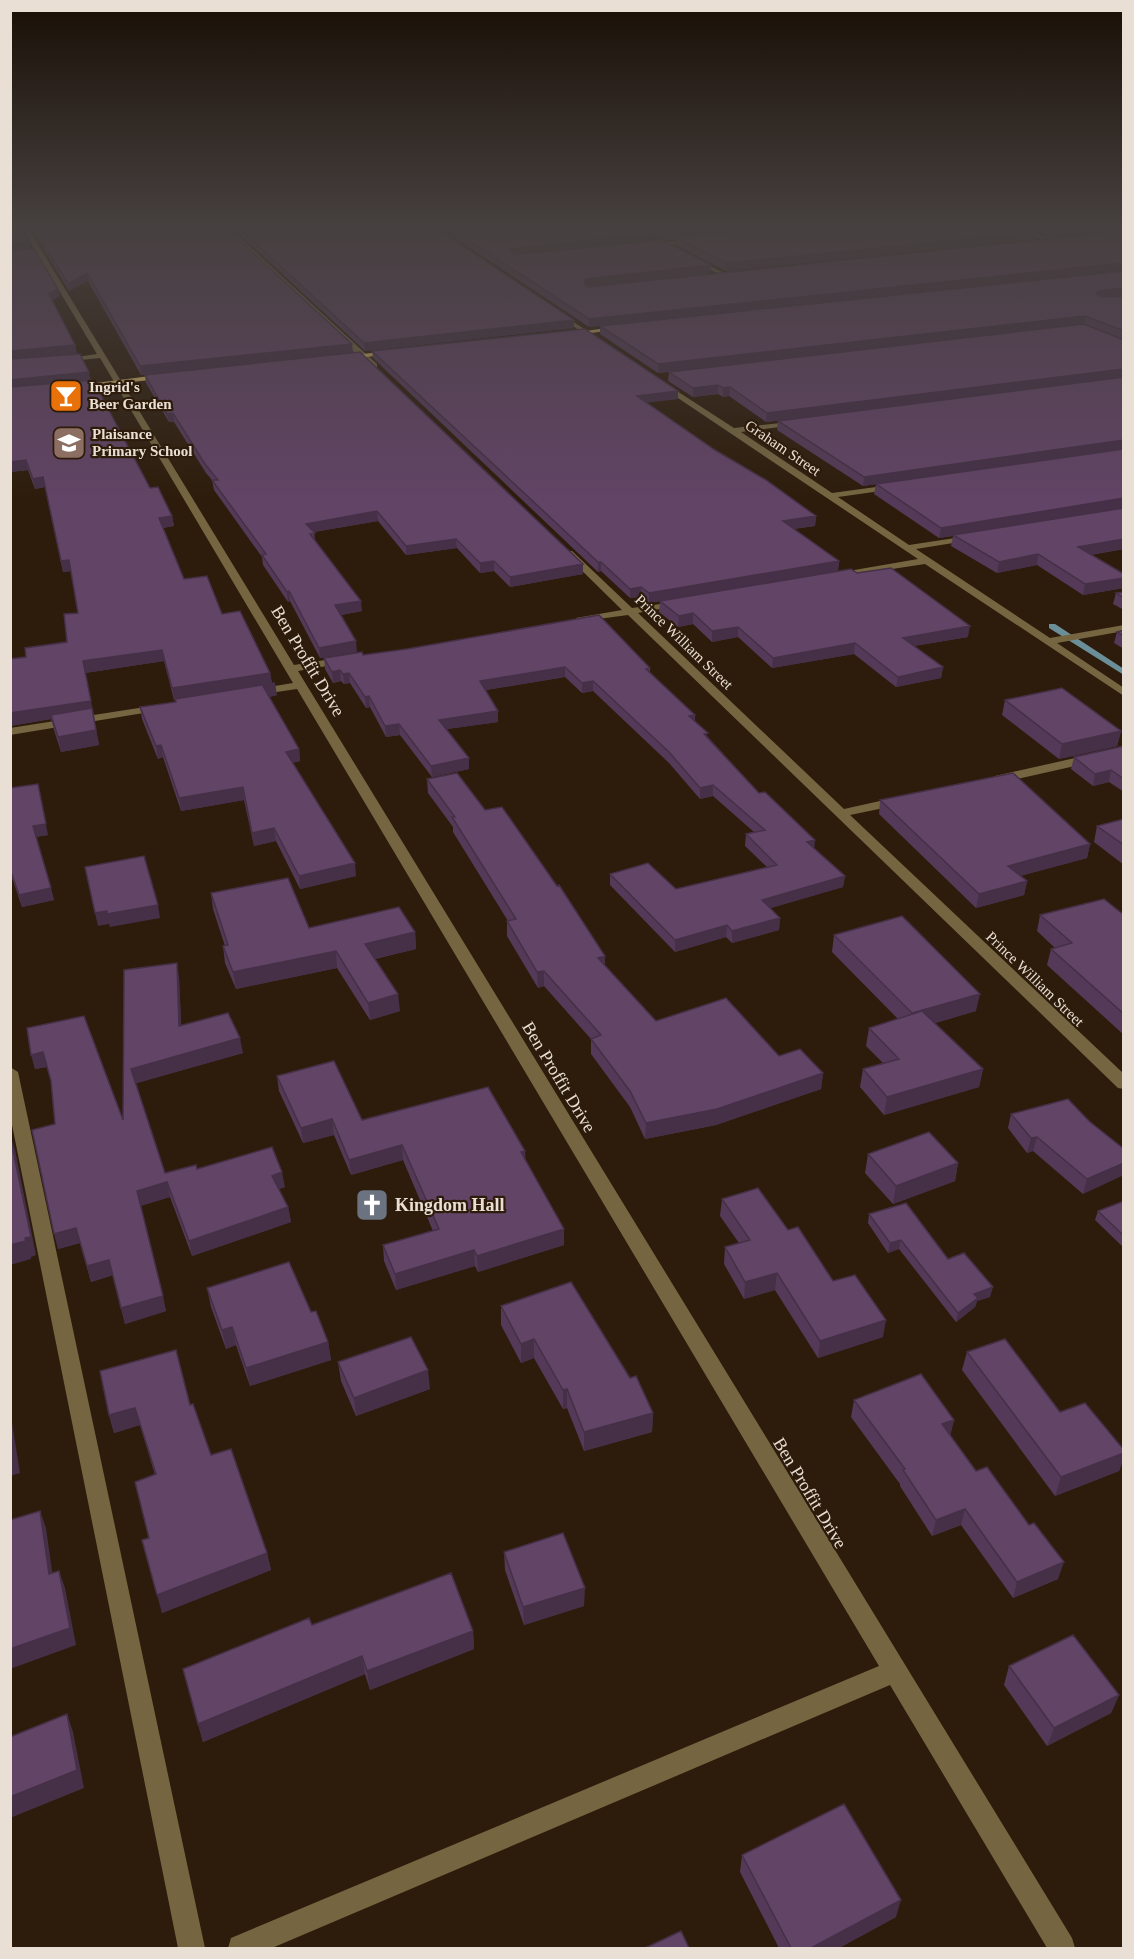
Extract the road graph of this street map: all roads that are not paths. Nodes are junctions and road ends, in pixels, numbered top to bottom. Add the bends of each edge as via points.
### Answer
1 (76, 316) edge
2 (320, 316) edge
3 (561, 316) edge
4 (632, 327) edge
5 (585, 332) junction
6 (561, 334) edge
7 (604, 345) edge
8 (398, 352) edge
9 (102, 356) junction
10 (363, 356) junction
11 (339, 358) edge
12 (56, 360) edge
13 (380, 372) edge
14 (175, 375) edge
15 (665, 376) edge
16 (117, 381) junction
17 (70, 386) edge
18 (804, 422) edge
19 (732, 431) junction
20 (900, 486) edge
21 (830, 496) junction
22 (987, 534) edge
23 (561, 545) edge
24 (907, 548) junction
25 (926, 561) junction
26 (824, 578) edge
27 (687, 602) edge
28 (630, 611) junction
29 (572, 621) edge
30 (1124, 628) edge
31 (1048, 642) junction
32 (361, 657) edge
33 (291, 669) junction
34 (301, 685) junction
35 (1124, 693) edge
36 (243, 694) edge
37 (173, 706) edge
38 (10, 732) edge
39 (1124, 751) edge
40 (977, 784) edge
41 (909, 798) edge
42 (841, 813) junction
43 (10, 1072) edge
44 (1124, 1084) edge
45 (894, 1671) junction
46 (192, 1948) edge
47 (241, 1948) edge
48 (1062, 1948) edge

1 - 9 street, Ben Proffit Drive
2 - 10 street
3 - 5 street
4 - 5 main road
5 - 6 main road
5 - 7 street
8 - 10 main road
9 - 12 street
9 - 16 street, Ben Proffit Drive
10 - 11 main road
10 - 13 street
14 - 16 main road
15 - 19 street, Graham Street via 653,378
16 - 17 main road
16 - 33 street, Ben Proffit Drive
18 - 19 street
19 - 21 street, Graham Street
20 - 21 street
21 - 24 street, Graham Street
22 - 24 street
23 - 28 street, Prince William Street
24 - 25 street, Graham Street
25 - 26 street
25 - 31 street, Graham Street
27 - 28 street
28 - 29 street
28 - 42 street, Prince William Street
30 - 31 street
31 - 35 street, Graham Street
32 - 33 street
33 - 34 street, Ben Proffit Drive
34 - 36 street
34 - 45 street, Ben Proffit Drive
37 - 38 street
39 - 40 street
41 - 42 street
42 - 44 street, Prince William Street
43 - 46 street
45 - 47 street
45 - 48 street, Ben Proffit Drive

